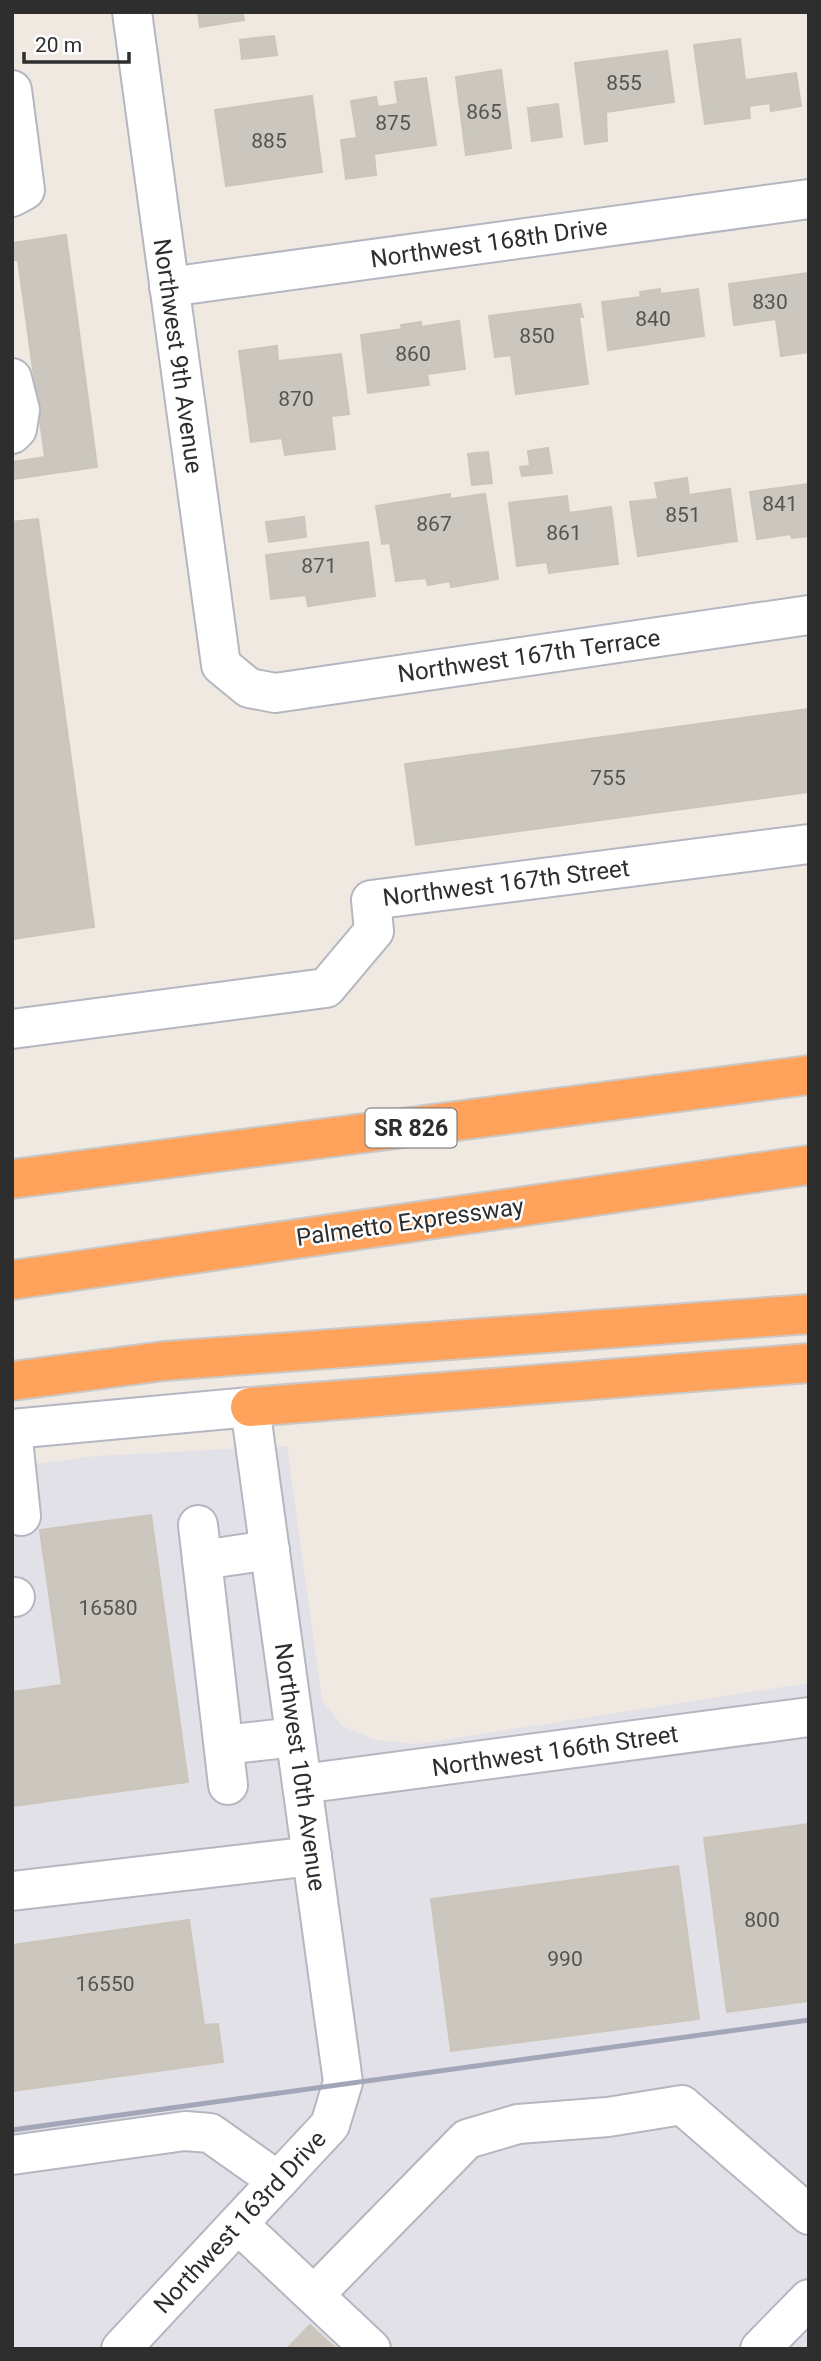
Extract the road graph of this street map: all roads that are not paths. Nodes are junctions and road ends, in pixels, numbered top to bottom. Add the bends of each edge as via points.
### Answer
1 (132, 12) edge
2 (12, 90) edge
3 (12, 197) edge
4 (809, 199) edge
5 (169, 288) junction
6 (12, 378) edge
7 (12, 434) edge
8 (809, 615) edge
9 (248, 688) joint
10 (809, 844) edge
11 (12, 1029) edge
12 (809, 1075) edge
13 (809, 1165) edge
14 (758, 1171) junction
15 (809, 1175) edge
16 (12, 1180) edge
17 (12, 1280) edge
18 (809, 1314) edge
19 (809, 1363) edge
20 (12, 1381) edge
21 (250, 1407) junction
22 (12, 1430) edge
23 (21, 1516) dead end
24 (270, 1550) junction
25 (807, 1728) edge
26 (295, 1737) junction
27 (224, 1745) junction
28 (302, 1784) junction
29 (228, 1785) dead end
30 (312, 1856) junction
31 (12, 1891) edge
32 (330, 2126) joint
33 (12, 2155) edge
34 (278, 2180) junction
35 (809, 2215) edge
36 (238, 2224) junction
37 (314, 2295) junction
38 (809, 2299) edge
39 (121, 2349) edge
40 (371, 2349) edge
41 (760, 2349) edge

1 - 5 street, Northwest 9th Avenue
2 - 3 street via 25,190
4 - 5 street, Northwest 168th Drive
5 - 9 street, Northwest 9th Avenue via 221,665
6 - 7 street via 20,410
8 - 9 street, Northwest 167th Terrace via 275,693
10 - 11 street, Northwest 167th Street via 371,900 374,930 326,988
12 - 16 highway, SR 826
13 - 14 highway, Palmetto Expressway
14 - 15 highway
14 - 17 highway, Palmetto Expressway
18 - 20 highway via 164,1361
19 - 21 highway
21 - 22 street
21 - 24 street, Northwest 10th Avenue
22 - 23 street
24 - 26 street, Northwest 10th Avenue
24 - 27 street via 200,1542
25 - 28 street, Northwest 166th Street
26 - 27 street
26 - 28 street, Northwest 10th Avenue
27 - 29 street
28 - 30 street, Northwest 10th Avenue
30 - 31 street
30 - 32 street, Northwest 10th Avenue via 343,2082
32 - 34 street, Northwest 163rd Drive
33 - 34 street via 185,2130 210,2133
34 - 36 street, Northwest 163rd Drive
35 - 37 street via 682,2105 518,2124 467,2139
36 - 37 street
36 - 39 street, Northwest 163rd Drive
37 - 40 street
38 - 41 street

